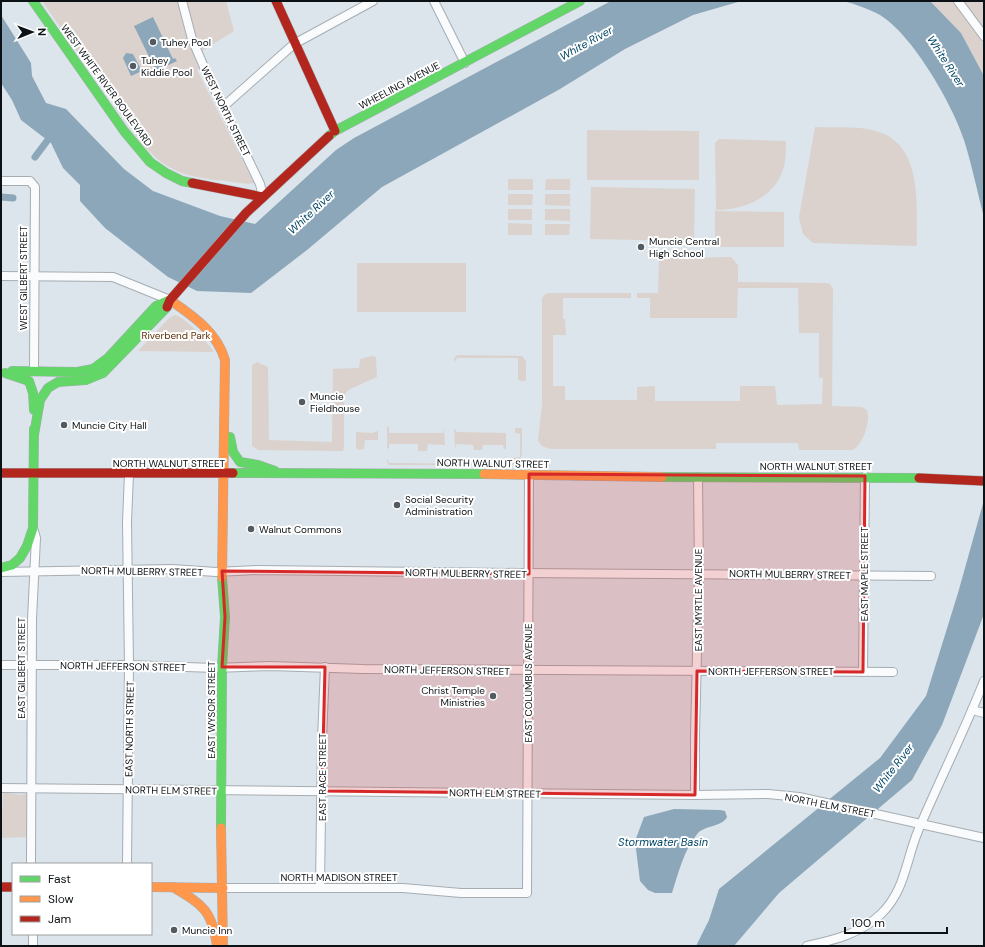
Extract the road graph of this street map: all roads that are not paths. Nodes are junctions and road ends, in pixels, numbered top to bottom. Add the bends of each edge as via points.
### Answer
1 (33, 1) edge
2 (182, 1) edge
3 (276, 1) edge
4 (373, 1) edge
5 (434, 1) edge
6 (580, 1) edge
7 (958, 1) edge
8 (984, 36) edge
9 (294, 44) junction
10 (465, 63) junction
11 (224, 106) junction
12 (335, 131) junction
13 (1, 181) edge
14 (262, 197) junction
15 (1, 276) edge
16 (34, 276) junction
17 (170, 300) junction
18 (34, 371) junction
19 (3, 373) edge
20 (224, 413) junction
21 (34, 435) junction
22 (1, 473) edge
23 (33, 474) junction
24 (129, 474) junction
25 (224, 474) junction
26 (285, 474) junction
27 (529, 474) junction
28 (698, 476) junction
29 (865, 476) junction
30 (984, 480) edge
31 (33, 528) junction
32 (1, 568) edge
33 (127, 570) junction
34 (35, 571) junction
35 (1, 572) edge
36 (222, 572) junction
37 (699, 573) junction
38 (529, 574) junction
39 (864, 575) junction
40 (931, 576) dead end
41 (130, 664) junction
42 (1, 665) edge
43 (32, 665) junction
44 (222, 667) junction
45 (325, 667) junction
46 (528, 671) junction
47 (697, 671) junction
48 (864, 672) junction
49 (893, 672) dead end
50 (984, 681) edge
51 (972, 710) junction
52 (984, 713) edge
53 (1, 788) edge
54 (128, 788) junction
55 (31, 789) junction
56 (222, 791) junction
57 (322, 791) junction
58 (527, 793) junction
59 (695, 794) junction
60 (921, 824) junction
61 (984, 838) edge
62 (31, 863) edge
63 (127, 863) edge
64 (1, 887) edge
65 (12, 887) edge
66 (152, 887) edge
67 (173, 887) junction
68 (320, 887) junction
69 (223, 888) junction
70 (527, 893) joint
71 (33, 935) edge
72 (33, 946) edge
73 (217, 946) edge
74 (223, 946) edge
75 (807, 946) edge

1 - 14 main road, WEST WHITE RIVER BOULEVARD via 124,131 150,162 182,181
2 - 11 street, WEST NORTH STREET via 192,39
3 - 9 main road
4 - 9 street
5 - 10 street
6 - 10 main road, WHEELING AVENUE
7 - 8 street
9 - 11 street
9 - 12 main road
10 - 12 main road, WHEELING AVENUE
11 - 14 street, WEST NORTH STREET via 260,184
12 - 14 main road, WHEELING AVENUE
13 - 16 street, WEST GILBERT STREET via 30,181 34,185
14 - 17 main road, WHEELING AVENUE
15 - 16 street
16 - 17 street via 112,277
16 - 18 street, WEST GILBERT STREET
17 - 18 main road via 156,306 108,358 93,369 78,372
17 - 20 main road via 205,329 222,348 225,360
17 - 21 main road via 166,310 103,373 86,380 58,382 48,388 40,400
18 - 19 main road
19 - 21 main road via 25,378 32,387
20 - 25 main road, EAST WYSOR STREET
20 - 26 main road via 237,459 243,463
21 - 23 main road
22 - 23 main road, NORTH WALNUT STREET
23 - 24 main road, NORTH WALNUT STREET
23 - 31 main road, EAST GILBERT STREET
24 - 25 main road, NORTH WALNUT STREET
24 - 33 street, EAST NORTH STREET
25 - 26 main road, NORTH WALNUT STREET
25 - 36 main road, EAST WYSOR STREET
26 - 27 main road, NORTH WALNUT STREET
27 - 28 main road, NORTH WALNUT STREET
27 - 38 street, EAST COLUMBUS AVENUE
28 - 29 main road, NORTH WALNUT STREET
28 - 37 street, EAST MYRTLE AVENUE
29 - 30 main road, NORTH WALNUT STREET
29 - 39 street, EAST MAPLE STREET
31 - 32 main road via 20,558 12,565
31 - 34 street, EAST GILBERT STREET via 36,538
33 - 34 street, NORTH MULBERRY STREET
33 - 36 street, NORTH MULBERRY STREET
33 - 41 street, EAST NORTH STREET
34 - 35 street, NORTH MULBERRY STREET
34 - 43 street, EAST GILBERT STREET
36 - 38 street, NORTH MULBERRY STREET via 258,570
36 - 44 main road, EAST WYSOR STREET
37 - 38 street, NORTH MULBERRY STREET
37 - 39 street, NORTH MULBERRY STREET
37 - 47 street, EAST MYRTLE AVENUE
38 - 46 street, EAST COLUMBUS AVENUE
39 - 40 street, NORTH MULBERRY STREET
39 - 48 street, EAST MAPLE STREET
41 - 43 street, NORTH JEFFERSON STREET
41 - 44 street, NORTH JEFFERSON STREET
41 - 54 street, EAST NORTH STREET
42 - 43 street, NORTH JEFFERSON STREET
43 - 55 street, EAST GILBERT STREET
44 - 45 street, NORTH JEFFERSON STREET
44 - 56 main road, EAST WYSOR STREET
45 - 46 street, NORTH JEFFERSON STREET
45 - 57 street, EAST RACE STREET
46 - 47 street, NORTH JEFFERSON STREET
46 - 58 street, EAST COLUMBUS AVENUE
47 - 48 street, NORTH JEFFERSON STREET
47 - 59 street, EAST MYRTLE AVENUE
48 - 49 street, NORTH JEFFERSON STREET
50 - 51 street
51 - 52 street
51 - 60 street
53 - 55 street, NORTH ELM STREET
54 - 55 street, NORTH ELM STREET
54 - 56 street, NORTH ELM STREET
54 - 63 street, EAST NORTH STREET
55 - 62 street, EAST GILBERT STREET
56 - 57 street, NORTH ELM STREET
56 - 69 main road, EAST WYSOR STREET
57 - 58 street, NORTH ELM STREET
57 - 68 street, EAST RACE STREET
58 - 59 street, NORTH ELM STREET
58 - 70 street, EAST COLUMBUS AVENUE
59 - 60 street, NORTH ELM STREET via 768,794 810,799
60 - 61 street, NORTH ELM STREET
60 - 75 street via 901,885 882,913 850,934
64 - 65 main road
66 - 67 main road, NORTH MADISON STREET
67 - 69 main road, NORTH MADISON STREET
67 - 73 main road via 198,901 206,910 214,928
68 - 69 street, NORTH MADISON STREET
68 - 70 street, NORTH MADISON STREET
69 - 74 main road, EAST WYSOR STREET
71 - 72 street

